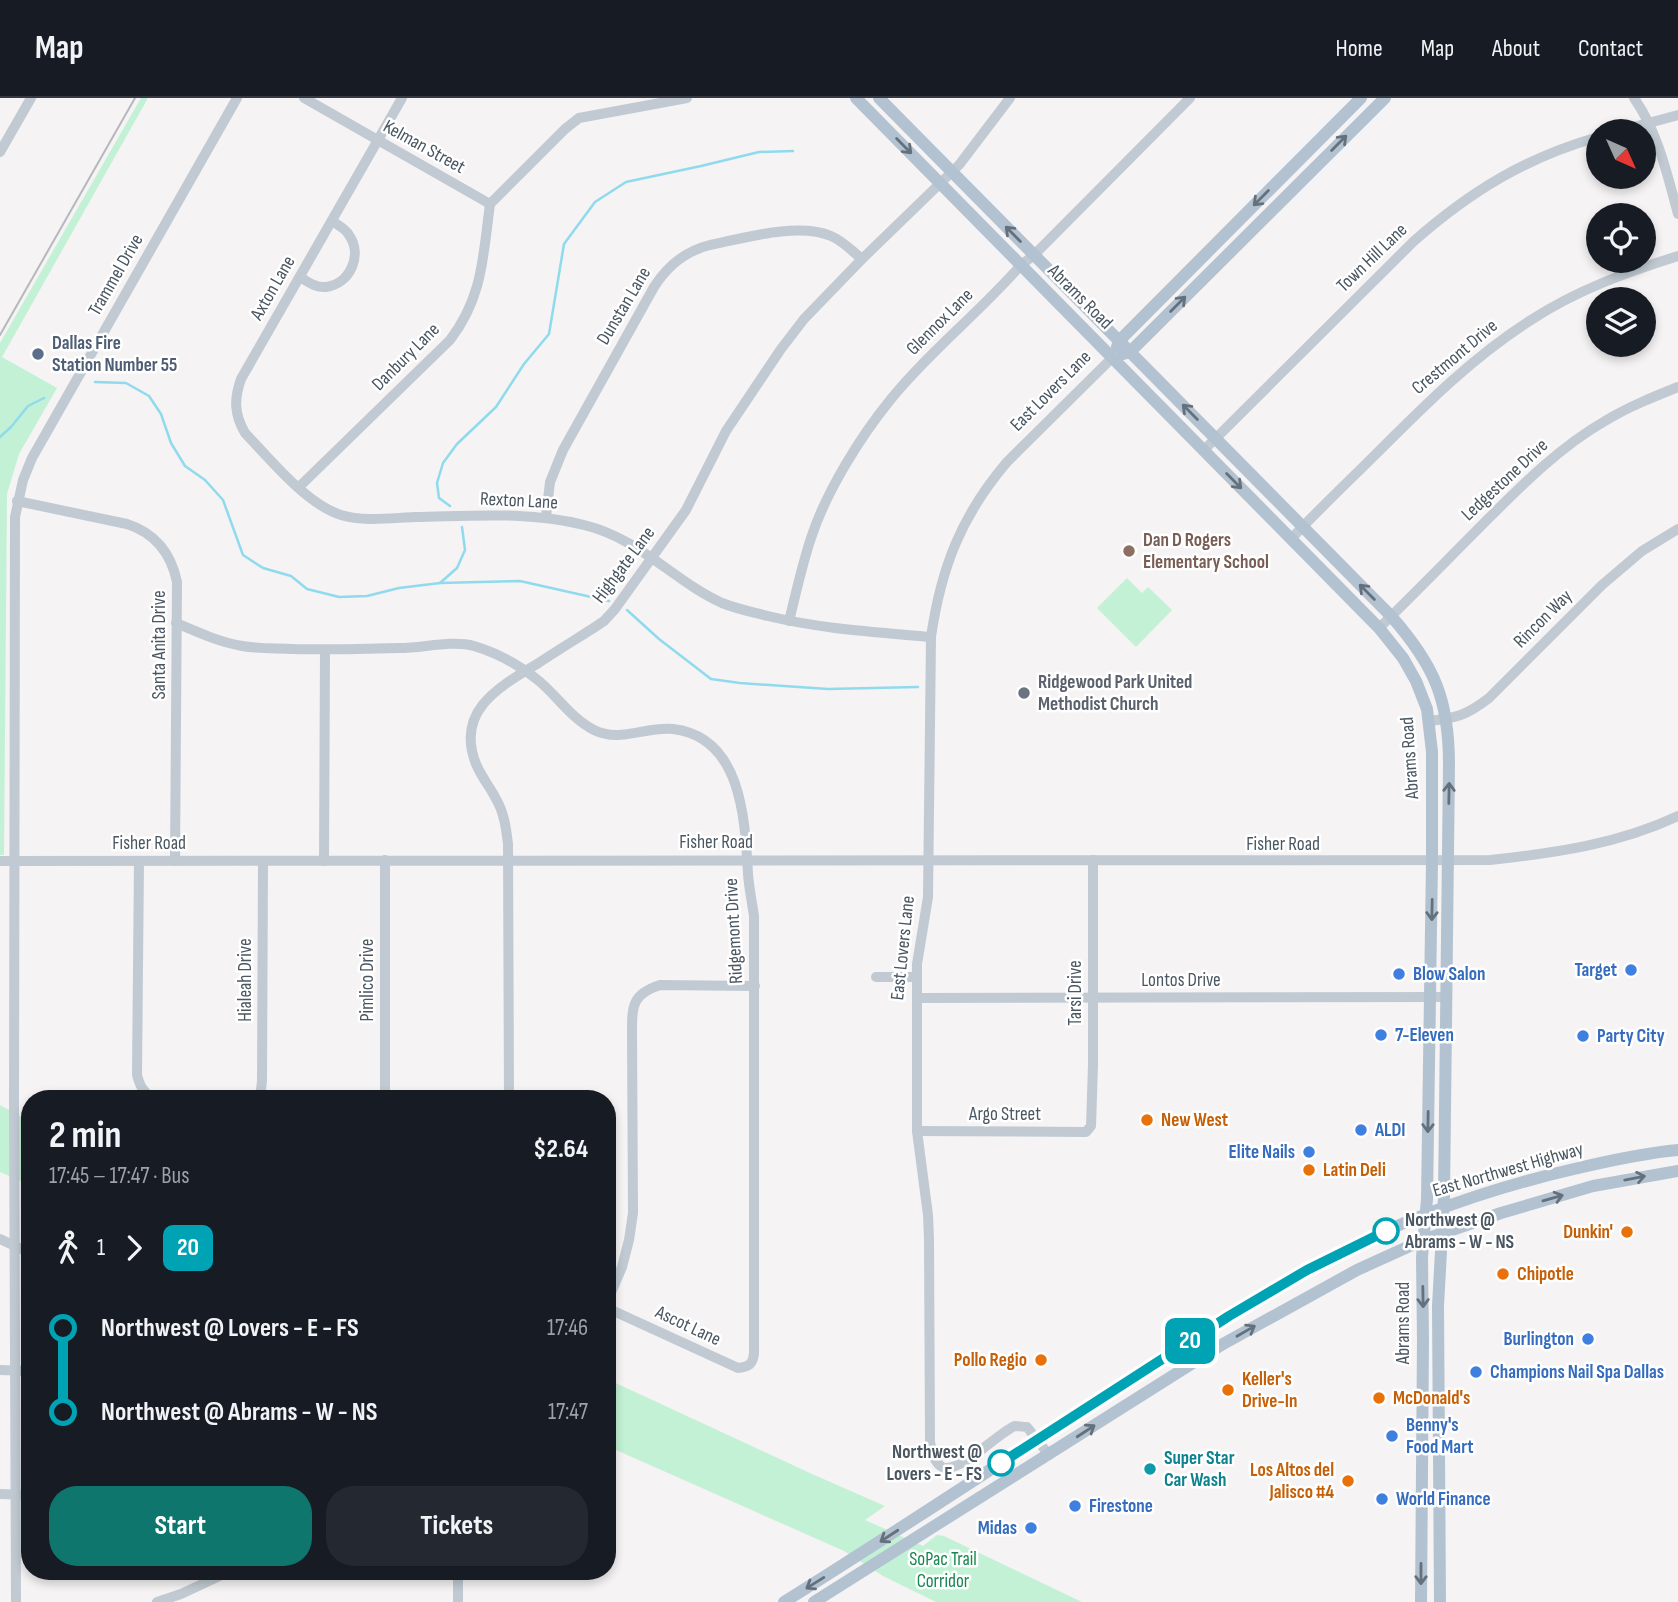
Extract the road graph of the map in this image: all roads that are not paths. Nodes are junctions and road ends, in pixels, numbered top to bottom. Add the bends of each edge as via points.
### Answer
1 (31, 98) edge
2 (237, 98) edge
3 (304, 98) edge
4 (401, 98) edge
5 (687, 98) edge
6 (856, 98) edge
7 (879, 98) edge
8 (1010, 98) edge
9 (1190, 98) edge
10 (1362, 98) edge
11 (1385, 98) edge
12 (1634, 98) edge
13 (1678, 114) edge
14 (1647, 119) edge
15 (1656, 120) edge
16 (1656, 139) edge
17 (377, 141) junction
18 (1586, 141) edge
19 (0, 152) edge
20 (1299, 160) junction
21 (1311, 171) junction
22 (952, 172) junction
23 (940, 183) junction
24 (490, 204) junction
25 (1678, 214) edge
26 (332, 221) junction
27 (1034, 255) junction
28 (1678, 256) edge
29 (862, 259) junction
30 (1021, 265) junction
31 (300, 276) junction
32 (1119, 341) junction
33 (1130, 352) junction
34 (1113, 357) junction
35 (1678, 387) edge
36 (1215, 438) junction
37 (1204, 450) junction
38 (299, 487) junction
39 (17, 501) junction
40 (546, 517) junction
41 (1303, 527) junction
42 (1678, 529) edge
43 (1291, 539) junction
44 (652, 556) junction
45 (1391, 616) junction
46 (789, 621) junction
47 (176, 623) junction
48 (1379, 628) junction
49 (931, 637) junction
50 (325, 650) junction
51 (1427, 664) junction
52 (525, 671) junction
53 (1411, 671) junction
54 (1447, 719) junction
55 (1429, 721) junction
56 (1678, 816) edge
57 (0, 860) edge
58 (263, 860) junction
59 (386, 860) junction
60 (508, 860) junction
61 (748, 860) junction
62 (930, 860) junction
63 (1093, 860) junction
64 (14, 861) junction
65 (139, 861) junction
66 (175, 861) junction
67 (324, 861) junction
68 (1432, 861) junction
69 (1447, 862) junction
70 (876, 977) dead end
71 (917, 977) junction
72 (755, 986) junction
73 (1430, 996) junction
74 (1446, 997) junction
75 (916, 998) junction
76 (1093, 998) junction
77 (143, 1090) edge
78 (261, 1090) edge
79 (385, 1090) edge
80 (509, 1090) edge
81 (1090, 1126) joint
82 (917, 1131) junction
83 (1673, 1150) edge
84 (1678, 1169) edge
85 (1444, 1207) junction
86 (1426, 1214) junction
87 (1441, 1234) junction
88 (0, 1239) edge
89 (1423, 1240) junction
90 (15, 1246) junction
91 (21, 1249) edge
92 (616, 1281) edge
93 (616, 1312) edge
94 (1177, 1349) junction
95 (753, 1361) joint
96 (1188, 1366) junction
97 (0, 1370) edge
98 (16, 1370) junction
99 (21, 1370) edge
100 (1423, 1402) junction
101 (1438, 1402) junction
102 (1037, 1439) junction
103 (1049, 1455) junction
104 (0, 1494) edge
105 (15, 1494) junction
106 (21, 1494) edge
107 (1422, 1545) junction
108 (1440, 1545) junction
109 (211, 1580) edge
110 (458, 1580) edge
111 (16, 1602) edge
112 (157, 1602) edge
113 (458, 1602) edge
114 (784, 1602) edge
115 (814, 1602) edge
116 (1421, 1602) edge
117 (1440, 1602) edge

1 - 19 street
2 - 39 street, Trammel Drive via 50,425
3 - 17 street, Kelman Street
4 - 17 street, Axton Lane
5 - 24 street via 579,118
6 -> 23 main road, Abrams Road
7 - 22 main road, Abrams Road
8 - 22 street, Highgate Lane
9 - 27 street, Glennox Lane
10 - 20 main road, East Lovers Lane
21 -> 11 main road, East Lovers Lane
12 - 14 street
13 - 15 street
16 - 25 street
17 - 24 street, Kelman Street
17 - 26 street, Axton Lane
18 - 36 street, Town Hill Lane via 1529,162 1441,217
20 - 21 main road
20 -> 32 main road, East Lovers Lane
33 -> 21 main road, East Lovers Lane
22 - 23 street, Highgate Lane
27 -> 22 main road, Abrams Road
23 - 29 street, Highgate Lane
23 - 30 main road, Abrams Road
24 - 38 street, Danbury Lane via 478,285 462,325
26 - 31 street, Axton Lane
26 - 31 street via 348,233 355,248 353,267 342,281 325,287
27 - 30 street, Glennox Lane
27 - 32 main road, Abrams Road
28 - 41 street, Crestmont Drive via 1598,284 1495,344 1427,402
29 - 40 street, Dunstan Lane via 831,236 794,229 696,248 682,256 661,275 562,450 550,482
29 - 44 street, Highgate Lane via 781,349 726,431 687,510
30 - 34 main road, Abrams Road
30 - 46 street, Glennox Lane via 913,374 872,423 821,513
31 - 38 street, Axton Lane via 241,379 235,402 245,433
32 - 33 main road, Abrams Road
32 - 34 main road, East Lovers Lane
33 - 34 main road, East Lovers Lane
36 -> 33 main road, Abrams Road
34 - 37 main road, Abrams Road
34 - 49 street, East Lovers Lane via 1006,462 974,507 946,568
35 - 45 street, Ledgestone Drive via 1604,421 1545,463
36 - 37 street, Town Hill Lane
36 - 41 main road, Abrams Road
37 -> 43 main road, Abrams Road
38 - 40 street, Rexton Lane via 327,510 353,517
39 - 47 street, Santa Anita Drive via 127,524 152,536 174,570
39 - 64 street, Trammel Drive via 13,544
40 - 44 street, Rexton Lane via 607,531
41 - 43 street, Crestmont Drive
45 -> 41 main road, Abrams Road
42 - 54 street, Rincon Way via 1611,576 1489,698 1474,710
43 - 48 main road, Abrams Road
44 - 46 street, Rexton Lane via 688,584 725,604
44 - 52 street, Highgate Lane via 604,621
45 - 48 street, Ledgestone Drive
45 - 51 main road, Abrams Road
46 - 49 street, Rexton Lane
47 - 50 street, Ridgemont Drive via 240,646
47 - 66 street, Santa Anita Drive
48 - 53 main road, Abrams Road
49 - 62 street, East Lovers Lane
50 - 52 street, Ridgemont Drive via 471,645
50 - 67 street
51 - 53 main road
51 - 54 main road, Abrams Road
52 - 60 street, Highgate Lane via 482,705 471,734 476,764 503,815
52 - 61 street, Ridgemont Drive via 595,731 621,735 671,729 690,732 716,750 732,773 738,792
53 - 55 main road, Abrams Road
54 - 55 street, Rincon Way
69 -> 54 main road, Abrams Road
55 - 68 main road, Abrams Road
56 - 69 street, Fisher Road via 1582,849
57 - 64 street, Fisher Road
58 - 66 street, Fisher Road
58 - 67 street, Fisher Road
58 - 78 street, Hialeah Drive
59 - 60 street, Fisher Road
59 - 67 street, Fisher Road
59 - 79 street, Pimlico Drive
60 - 61 street, Fisher Road
60 - 80 street, Highgate Lane
61 - 62 street, Fisher Road
61 - 72 street, Ridgemont Drive
62 - 63 street, Fisher Road
62 - 71 street, East Lovers Lane
63 - 68 street, Fisher Road
63 - 76 street, Tarsi Drive
64 - 65 street, Fisher Road
64 - 90 street, Trammel Drive
65 - 66 street, Fisher Road
65 - 77 street via 137,1075
68 - 69 street, Fisher Road
68 -> 73 main road, Abrams Road
69 - 74 main road, Abrams Road
70 - 71 street
71 - 75 street, East Lovers Lane
72 - 92 street via 660,985 646,989 636,999 632,1010 633,1213
72 - 95 street, Ridgemont Drive
73 - 74 street, Lontos Drive
73 - 76 street, Lontos Drive
73 -> 86 main road, Abrams Road
74 - 85 main road, Abrams Road
75 - 76 street, Lontos Drive
75 - 82 street, East Lovers Lane
76 - 81 street, Tarsi Drive
81 - 82 street, Argo Street via 1086,1132
82 - 102 street, East Lovers Lane via 929,1227 930,1443 936,1461 949,1468 963,1462 1016,1426 1027,1427
83 - 84 main road
83 - 85 main road, East Northwest Highway via 1555,1173
87 -> 84 main road, East Northwest Highway via 1593,1186
85 - 86 main road, East Northwest Highway
85 - 87 main road, Abrams Road
86 - 89 main road, Abrams Road
86 - 94 main road, East Northwest Highway via 1320,1263
87 - 89 main road, East Northwest Highway
87 - 101 main road, Abrams Road
88 - 90 street
96 -> 89 main road, East Northwest Highway via 1330,1284
89 -> 100 main road, Abrams Road
90 - 91 street
90 - 98 street, Trammel Drive
93 - 95 street, Ascot Lane via 737,1368
94 - 96 main road
94 - 102 main road, East Northwest Highway
103 -> 96 main road, East Northwest Highway
97 - 98 street
98 - 99 street
98 - 105 street, Trammel Drive
100 - 101 main road
100 - 107 main road, Abrams Road
101 - 108 main road, Abrams Road
102 - 103 street
102 -> 114 main road, East Northwest Highway
103 - 115 main road, East Northwest Highway
104 - 105 street
105 - 106 street
105 - 111 street, Trammel Drive
107 - 108 main road
107 -> 116 main road, Abrams Road
108 - 117 main road, Abrams Road
109 - 112 street
110 - 113 street

